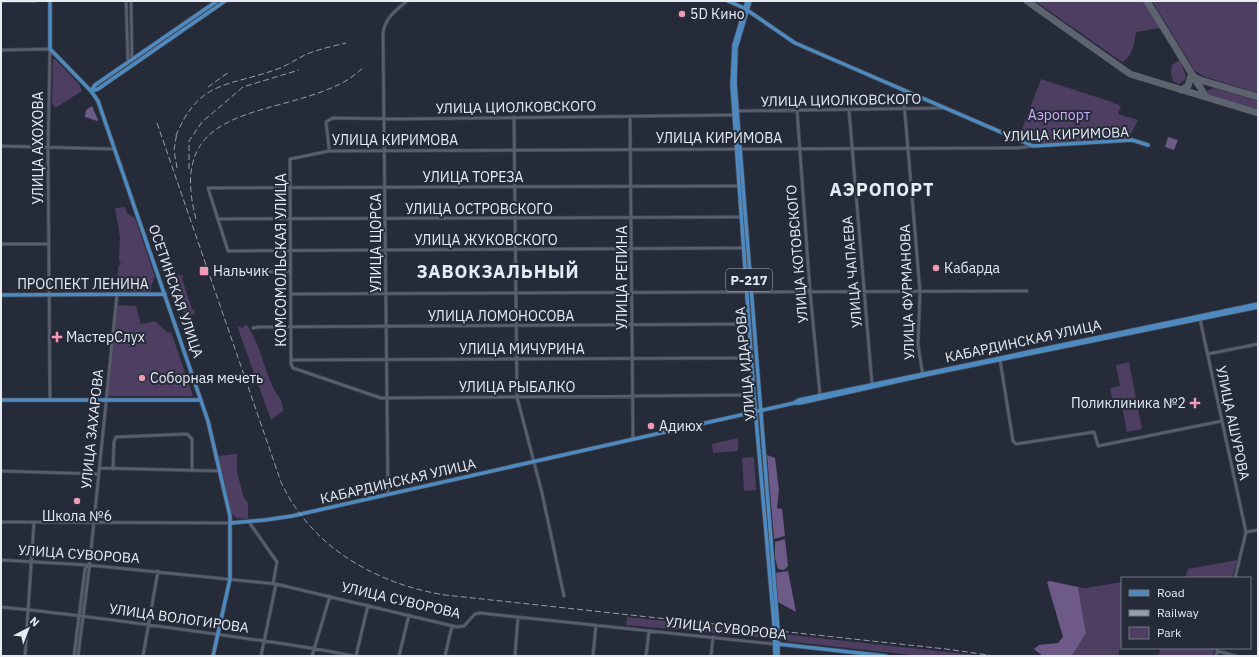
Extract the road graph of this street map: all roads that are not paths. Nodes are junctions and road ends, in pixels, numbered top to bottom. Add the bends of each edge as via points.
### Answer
1 (1, 1) edge
2 (36, 1) edge
3 (50, 1) edge
4 (126, 1) edge
5 (130, 1) edge
6 (217, 1) edge
7 (225, 1) edge
8 (407, 1) edge
9 (728, 1) edge
10 (747, 1) edge
11 (750, 1) edge
12 (745, 9) junction
13 (50, 49) junction
14 (1, 50) edge
15 (132, 58) junction
16 (128, 62) junction
17 (903, 89) junction
18 (91, 91) junction
19 (946, 108) junction
20 (905, 109) junction
21 (797, 110) junction
22 (849, 110) junction
23 (736, 111) junction
24 (733, 115) junction
25 (630, 116) junction
26 (514, 117) junction
27 (385, 118) junction
28 (1148, 145) dead end
29 (1, 146) edge
30 (48, 146) junction
31 (1033, 146) junction
32 (908, 147) junction
33 (329, 148) dead end
34 (799, 148) junction
35 (852, 148) junction
36 (115, 149) junction
37 (631, 149) junction
38 (737, 149) junction
39 (513, 150) junction
40 (386, 151) junction
41 (290, 159) joint
42 (631, 186) junction
43 (739, 186) junction
44 (514, 187) junction
45 (290, 188) junction
46 (386, 188) junction
47 (741, 217) junction
48 (514, 218) junction
49 (631, 218) junction
50 (218, 219) junction
51 (290, 219) junction
52 (386, 220) junction
53 (1, 244) edge
54 (49, 244) junction
55 (743, 248) junction
56 (631, 249) junction
57 (290, 250) junction
58 (386, 250) junction
59 (515, 250) junction
60 (290, 271) junction
61 (242, 272) dead end
62 (810, 291) junction
63 (863, 291) junction
64 (920, 291) junction
65 (1027, 291) dead end
66 (632, 292) junction
67 (749, 292) junction
68 (386, 293) junction
69 (515, 293) junction
70 (165, 294) junction
71 (291, 294) junction
72 (1, 295) edge
73 (49, 295) junction
74 (117, 295) junction
75 (1258, 304) edge
76 (1258, 307) edge
77 (1200, 318) junction
78 (750, 324) junction
79 (387, 326) junction
80 (515, 326) junction
81 (632, 326) junction
82 (291, 327) junction
83 (253, 328) dead end
84 (1258, 344) edge
85 (1208, 354) junction
86 (752, 358) junction
87 (515, 359) junction
88 (633, 359) junction
89 (1000, 359) junction
90 (291, 360) junction
91 (387, 360) junction
92 (923, 374) junction
93 (872, 384) junction
94 (754, 395) junction
95 (820, 395) junction
96 (632, 396) junction
97 (387, 397) junction
98 (517, 397) junction
99 (1, 400) edge
100 (50, 400) junction
101 (106, 400) junction
102 (201, 400) junction
103 (794, 403) junction
104 (760, 410) junction
105 (756, 412) junction
106 (1222, 421) junction
107 (633, 440) junction
108 (534, 462) junction
109 (98, 468) junction
110 (113, 469) junction
111 (1, 471) edge
112 (192, 471) junction
113 (220, 471) junction
114 (98, 474) junction
115 (388, 494) junction
116 (1, 522) edge
117 (34, 522) junction
118 (93, 522) junction
119 (249, 522) junction
120 (231, 523) junction
121 (1258, 530) edge
122 (1246, 532) junction
123 (1, 560) edge
124 (32, 561) junction
125 (88, 565) junction
126 (158, 571) junction
127 (1235, 577) edge
128 (230, 579) junction
129 (275, 584) junction
130 (330, 596) junction
131 (564, 596) dead end
132 (368, 605) junction
133 (1, 607) edge
134 (28, 610) junction
135 (79, 615) junction
136 (409, 615) junction
137 (84, 616) junction
138 (518, 618) junction
139 (149, 624) junction
140 (596, 625) junction
141 (452, 626) junction
142 (649, 630) junction
143 (217, 634) junction
144 (713, 637) junction
145 (266, 640) junction
146 (777, 644) junction
147 (315, 647) junction
148 (1218, 650) edge
149 (865, 655) edge
150 (25, 656) edge
151 (74, 656) edge
152 (78, 656) edge
153 (143, 656) edge
154 (213, 656) edge
155 (262, 656) edge
156 (312, 656) edge
157 (354, 656) edge
158 (399, 656) edge
159 (445, 656) edge
160 (515, 656) edge
161 (593, 656) edge
162 (646, 656) edge
163 (711, 656) edge
164 (775, 656) edge
165 (778, 656) edge
166 (886, 656) edge
167 (1216, 656) edge
168 (1236, 656) edge

1 - 2 street
3 - 13 main road, УЛИЦА АХОХОВА
4 - 16 street
5 - 15 street
6 - 15 main road
7 - 18 main road via 98,89
8 - 27 street, УЛИЦА ЩОРСА via 388,19 383,29
9 - 12 main road
10 - 12 main road, УЛИЦА ИДАРОВА / Р-217
11 - 12 main road, УЛИЦА ИДАРОВА / Р-217
12 - 17 main road via 795,44
12 - 23 main road, УЛИЦА ИДАРОВА / Р-217 via 735,55
12 - 24 main road, УЛИЦА ИДАРОВА / Р-217 via 734,45
13 - 14 street
13 - 18 main road, ОСЕТИНСКАЯ УЛИЦА
13 - 30 street, УЛИЦА АХОХОВА
15 - 16 main road
16 - 18 main road via 95,85
17 - 19 main road
17 - 20 street, УЛИЦА ФУРМАНОВА
18 - 36 main road, ОСЕТИНСКАЯ УЛИЦА via 98,101
19 - 20 street, УЛИЦА ЦИОЛКОВСКОГО
19 - 31 main road
20 - 22 street, УЛИЦА ЦИОЛКОВСКОГО
20 - 32 street, УЛИЦА ФУРМАНОВА
21 - 22 street, УЛИЦА ЦИОЛКОВСКОГО
21 - 23 street, УЛИЦА ЦИОЛКОВСКОГО
21 - 34 street, УЛИЦА КОТОВСКОГО
22 - 35 street, УЛИЦА ЧАПАЕВА
23 - 38 main road, УЛИЦА ИДАРОВА / Р-217
24 - 25 street, УЛИЦА ЦИОЛКОВСКОГО
24 - 38 main road, УЛИЦА ИДАРОВА / Р-217
25 - 26 street, УЛИЦА ЦИОЛКОВСКОГО
25 - 37 street, УЛИЦА РЕПИНА
26 - 27 street, УЛИЦА ЦИОЛКОВСКОГО
26 - 39 street
27 - 33 street, УЛИЦА ЦИОЛКОВСКОГО via 329,119 326,122
27 - 40 street, УЛИЦА ЩОРСА
28 - 31 main road, УЛИЦА КИРИМОВА via 1132,140
29 - 30 street
30 - 36 street
30 - 54 street, УЛИЦА АХОХОВА
31 - 32 street, УЛИЦА КИРИМОВА
32 - 35 street, УЛИЦА КИРИМОВА
32 - 64 street, УЛИЦА ФУРМАНОВА
34 - 35 street, УЛИЦА КИРИМОВА
34 - 38 street, УЛИЦА КИРИМОВА
34 - 62 street, УЛИЦА КОТОВСКОГО
35 - 63 street, УЛИЦА ЧАПАЕВА
36 - 70 main road, ОСЕТИНСКАЯ УЛИЦА
37 - 38 street, УЛИЦА КИРИМОВА
37 - 39 street, УЛИЦА КИРИМОВА
37 - 42 street, УЛИЦА РЕПИНА
38 - 43 main road, УЛИЦА ИДАРОВА / Р-217
38 - 67 main road, УЛИЦА ИДАРОВА / Р-217
39 - 40 street, УЛИЦА КИРИМОВА
39 - 44 street
40 - 41 street, УЛИЦА КИРИМОВА via 329,151
40 - 46 street, УЛИЦА ЩОРСА
41 - 45 street, КОМСОМОЛЬСКАЯ УЛИЦА
42 - 43 street, УЛИЦА ТОРЕЗА
42 - 44 street, УЛИЦА ТОРЕЗА
42 - 49 street, УЛИЦА РЕПИНА
43 - 47 main road, УЛИЦА ИДАРОВА / Р-217
44 - 46 street, УЛИЦА ТОРЕЗА
44 - 48 street
45 - 46 street, УЛИЦА ТОРЕЗА
45 - 50 street, УЛИЦА ТОРЕЗА via 208,188
45 - 51 street, КОМСОМОЛЬСКАЯ УЛИЦА
46 - 52 street, УЛИЦА ЩОРСА
47 - 49 street, УЛИЦА ОСТРОВСКОГО
47 - 55 main road, УЛИЦА ИДАРОВА / Р-217
48 - 49 street, УЛИЦА ОСТРОВСКОГО
48 - 52 street, УЛИЦА ОСТРОВСКОГО
48 - 59 street
49 - 56 street, УЛИЦА РЕПИНА
50 - 51 street, УЛИЦА ОСТРОВСКОГО
50 - 57 street, УЛИЦА ЖУКОВСКОГО via 228,251
51 - 52 street, УЛИЦА ОСТРОВСКОГО
51 - 57 street, КОМСОМОЛЬСКАЯ УЛИЦА
52 - 58 street, УЛИЦА ЩОРСА
53 - 54 street
54 - 73 street, УЛИЦА АХОХОВА
55 - 56 street, УЛИЦА ЖУКОВСКОГО
55 - 67 main road, УЛИЦА ИДАРОВА / Р-217
56 - 59 street, УЛИЦА ЖУКОВСКОГО
56 - 66 street, УЛИЦА РЕПИНА
57 - 58 street, УЛИЦА ЖУКОВСКОГО
57 - 60 street, КОМСОМОЛЬСКАЯ УЛИЦА
58 - 59 street, УЛИЦА ЖУКОВСКОГО
58 - 68 street, УЛИЦА ЩОРСА
59 - 69 street
60 - 61 street
60 - 71 street, КОМСОМОЛЬСКАЯ УЛИЦА
62 - 63 street
62 - 67 street
62 - 95 street, УЛИЦА КОТОВСКОГО
63 - 64 street
63 - 93 street, УЛИЦА ЧАПАЕВА
64 - 65 street
64 - 92 street, УЛИЦА ФУРМАНОВА via 918,345
66 - 67 street
66 - 69 street
66 - 81 street, УЛИЦА РЕПИНА
67 - 78 main road, УЛИЦА ИДАРОВА / Р-217
67 - 104 main road, УЛИЦА ИДАРОВА / Р-217
68 - 69 street
68 - 71 street
68 - 79 street, УЛИЦА ЩОРСА
69 - 80 street
70 - 74 main road, ПРОСПЕКТ ЛЕНИНА
70 - 102 main road, ОСЕТИНСКАЯ УЛИЦА
71 - 82 street, КОМСОМОЛЬСКАЯ УЛИЦА
72 - 73 main road, ПРОСПЕКТ ЛЕНИНА
73 - 74 main road, ПРОСПЕКТ ЛЕНИНА
73 - 100 street, УЛИЦА АХОХОВА
74 - 101 street, УЛИЦА ЗАХАРОВА
75 - 77 main road, КАБАРДИНСКАЯ УЛИЦА
76 - 77 main road, КАБАРДИНСКАЯ УЛИЦА
77 - 85 street, УЛИЦА АШУРОВА
77 - 89 main road, КАБАРДИНСКАЯ УЛИЦА
78 - 81 street, УЛИЦА ЛОМОНОСОВА
78 - 86 main road, УЛИЦА ИДАРОВА / Р-217
79 - 80 street, УЛИЦА ЛОМОНОСОВА
79 - 82 street, УЛИЦА ЛОМОНОСОВА
79 - 91 street, УЛИЦА ЩОРСА
80 - 81 street, УЛИЦА ЛОМОНОСОВА
80 - 87 street
81 - 88 street, УЛИЦА РЕПИНА
82 - 83 street, УЛИЦА ЛОМОНОСОВА
82 - 90 street, КОМСОМОЛЬСКАЯ УЛИЦА
84 - 85 street
85 - 106 street, УЛИЦА АШУРОВА
86 - 88 street, УЛИЦА МИЧУРИНА
86 - 94 main road, УЛИЦА ИДАРОВА / Р-217
87 - 88 street, УЛИЦА МИЧУРИНА
87 - 91 street, УЛИЦА МИЧУРИНА
87 - 98 street
88 - 96 street, УЛИЦА РЕПИНА
89 - 92 main road, КАБАРДИНСКАЯ УЛИЦА
89 - 106 street via 1013,441 1016,444 1094,432 1098,446
90 - 91 street, УЛИЦА МИЧУРИНА
90 - 97 street, УЛИЦА РЫБАЛКО via 292,367 299,371 379,397
91 - 97 street, УЛИЦА ЩОРСА
92 - 93 main road, КАБАРДИНСКАЯ УЛИЦА
92 - 103 main road, КАБАРДИНСКАЯ УЛИЦА
93 - 95 main road, КАБАРДИНСКАЯ УЛИЦА
94 - 96 street, УЛИЦА РЫБАЛКО
94 - 105 main road, УЛИЦА ИДАРОВА / Р-217
95 - 103 main road, КАБАРДИНСКАЯ УЛИЦА
96 - 98 street, УЛИЦА РЫБАЛКО
96 - 107 street, УЛИЦА РЕПИНА
97 - 98 street, УЛИЦА РЫБАЛКО
97 - 115 street, УЛИЦА ЩОРСА
98 - 108 street
99 - 100 main road
100 - 101 main road
101 - 102 main road
101 - 109 street, УЛИЦА ЗАХАРОВА
102 - 113 main road, ОСЕТИНСКАЯ УЛИЦА
103 - 104 main road, КАБАРДИНСКАЯ УЛИЦА
104 - 105 main road, КАБАРДИНСКАЯ УЛИЦА
104 - 146 main road, УЛИЦА ИДАРОВА / Р-217
105 - 107 main road, КАБАРДИНСКАЯ УЛИЦА
105 - 146 main road, УЛИЦА ИДАРОВА / Р-217
106 - 122 street, УЛИЦА АШУРОВА
107 - 108 main road, КАБАРДИНСКАЯ УЛИЦА
108 - 115 main road, КАБАРДИНСКАЯ УЛИЦА
108 - 131 street
109 - 110 street
109 - 114 street, УЛИЦА ЗАХАРОВА
110 - 112 street
110 - 112 street via 116,437 187,434 192,439
111 - 114 street
112 - 113 street
113 - 120 main road, ОСЕТИНСКАЯ УЛИЦА
114 - 118 street, УЛИЦА ЗАХАРОВА
115 - 119 main road, КАБАРДИНСКАЯ УЛИЦА via 292,516
116 - 117 street, КАБАРДИНСКАЯ УЛИЦА
117 - 118 street, КАБАРДИНСКАЯ УЛИЦА
117 - 124 street
118 - 120 street, КАБАРДИНСКАЯ УЛИЦА
118 - 125 street, УЛИЦА ЗАХАРОВА
119 - 120 main road, КАБАРДИНСКАЯ УЛИЦА
119 - 129 street via 277,562
120 - 128 main road, ОСЕТИНСКАЯ УЛИЦА
121 - 122 street
122 - 127 street, УЛИЦА АШУРОВА
123 - 124 street, УЛИЦА СУВОРОВА
124 - 125 street, УЛИЦА СУВОРОВА
124 - 134 street
125 - 126 street, УЛИЦА СУВОРОВА
125 - 135 street, УЛИЦА ЗАХАРОВА via 85,569
125 - 137 street, УЛИЦА ЗАХАРОВА
126 - 128 street, УЛИЦА СУВОРОВА
126 - 139 street
128 - 129 street, УЛИЦА СУВОРОВА
128 - 143 main road, ОСЕТИНСКАЯ УЛИЦА
129 - 130 street, УЛИЦА СУВОРОВА
129 - 145 street
130 - 132 street, УЛИЦА СУВОРОВА
130 - 147 street
132 - 136 street, УЛИЦА СУВОРОВА
132 - 157 street
133 - 134 street, УЛИЦА ВОЛОГИРОВА
134 - 135 street, УЛИЦА ВОЛОГИРОВА
134 - 150 street
135 - 137 street, УЛИЦА ВОЛОГИРОВА
135 - 151 street, УЛИЦА ЗАХАРОВА
136 - 141 street, УЛИЦА СУВОРОВА
136 - 158 street
137 - 139 street, УЛИЦА ВОЛОГИРОВА
137 - 152 street, УЛИЦА ЗАХАРОВА
138 - 140 street, УЛИЦА СУВОРОВА
138 - 141 street, УЛИЦА СУВОРОВА via 476,613 464,626
138 - 160 street
139 - 143 street, УЛИЦА ВОЛОГИРОВА
139 - 153 street
140 - 142 street, УЛИЦА СУВОРОВА
140 - 161 street
141 - 159 street
142 - 144 street, УЛИЦА СУВОРОВА
142 - 162 street
143 - 145 street, УЛИЦА ВОЛОГИРОВА
143 - 154 main road, ОСЕТИНСКАЯ УЛИЦА
144 - 146 street, УЛИЦА СУВОРОВА
144 - 163 street
145 - 147 street, УЛИЦА ВОЛОГИРОВА
145 - 155 street
146 - 149 main road, УЛИЦА СУВОРОВА
146 - 164 main road, УЛИЦА ИДАРОВА / Р-217
146 - 165 main road, УЛИЦА ИДАРОВА / Р-217
147 - 156 street
147 - 157 street, УЛИЦА ВОЛОГИРОВА
148 - 167 street
148 - 168 street
149 - 166 main road, УЛИЦА СУВОРОВА

